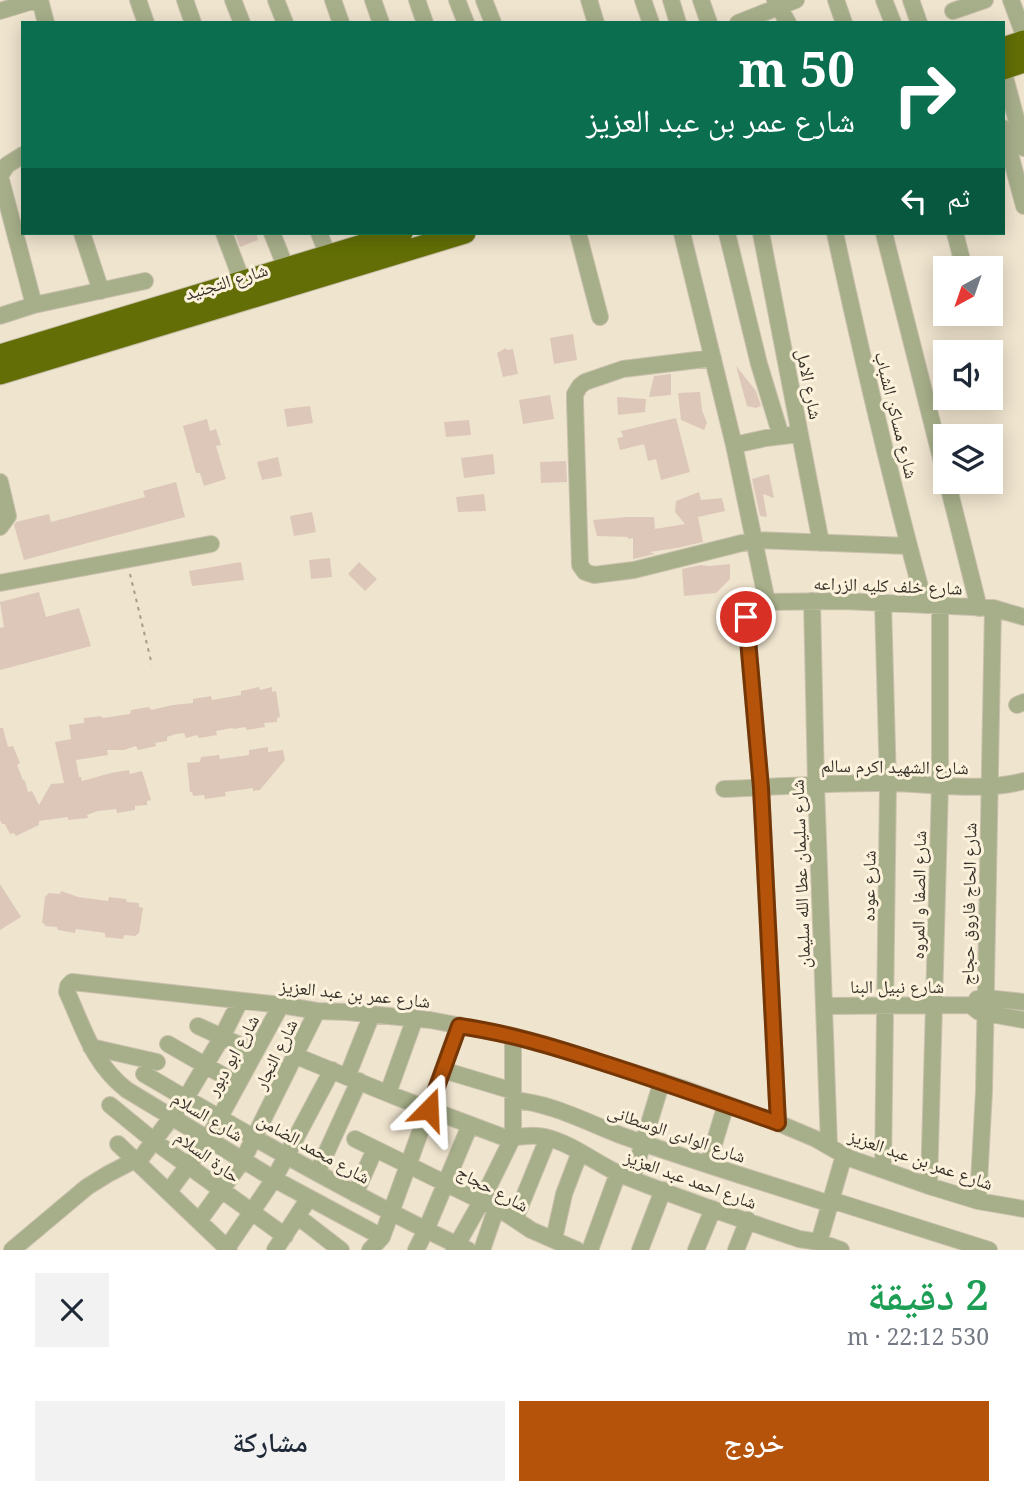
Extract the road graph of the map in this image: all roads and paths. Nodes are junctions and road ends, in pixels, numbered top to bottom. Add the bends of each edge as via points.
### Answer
1 (38, 0) edge
2 (138, 0) edge
3 (185, 0) edge
4 (233, 0) edge
5 (276, 0) edge
6 (333, 0) edge
7 (373, 0) edge
8 (417, 0) edge
9 (457, 0) edge
10 (484, 0) edge
11 (589, 0) edge
12 (643, 0) edge
13 (671, 0) edge
14 (701, 0) edge
15 (796, 0) edge
16 (836, 0) edge
17 (884, 0) edge
18 (911, 0) edge
19 (985, 0) edge
20 (1012, 0) edge
21 (777, 3) edge
22 (0, 11) edge
23 (953, 11) edge
24 (45, 21) edge
25 (145, 21) edge
26 (192, 21) edge
27 (241, 21) edge
28 (284, 21) edge
29 (340, 21) edge
30 (380, 21) edge
31 (424, 21) edge
32 (465, 21) edge
33 (492, 21) edge
34 (595, 21) edge
35 (650, 21) edge
36 (676, 21) edge
37 (708, 21) edge
38 (742, 21) edge
39 (787, 21) edge
40 (843, 21) edge
41 (892, 21) edge
42 (918, 21) edge
43 (1024, 35) edge
44 (1024, 41) edge
45 (1005, 47) edge
46 (1024, 62) edge
47 (1005, 68) edge
48 (1005, 77) edge
49 (1005, 135) edge
50 (1024, 148) edge
51 (21, 156) edge
52 (15, 201) edge
53 (1024, 206) edge
54 (21, 234) edge
55 (21, 235) edge
56 (83, 235) edge
57 (225, 235) edge
58 (273, 235) edge
59 (320, 235) edge
60 (388, 235) edge
61 (458, 235) edge
62 (579, 235) edge
63 (682, 235) edge
64 (727, 235) edge
65 (761, 235) edge
66 (835, 235) edge
67 (885, 235) edge
68 (956, 235) edge
69 (366, 238) edge
70 (328, 255) junction
71 (961, 256) edge
72 (286, 268) junction
73 (145, 281) dead end
74 (242, 281) junction
75 (101, 290) junction
76 (34, 305) junction
77 (0, 316) edge
78 (600, 317) dead end
79 (0, 355) edge
80 (713, 358) junction
81 (0, 374) edge
82 (933, 427) edge
83 (801, 435) junction
84 (781, 436) junction
85 (734, 444) junction
86 (0, 482) edge
87 (951, 494) edge
88 (0, 527) edge
89 (754, 540) junction
90 (821, 542) junction
91 (211, 544) dead end
92 (909, 546) junction
93 (126, 559) junction
94 (0, 583) edge
95 (812, 601) junction
96 (767, 602) junction
97 (883, 603) junction
98 (932, 606) junction
99 (986, 608) junction
100 (1024, 617) edge
101 (152, 665) dead end
102 (1024, 781) edge
103 (888, 783) junction
104 (816, 784) junction
105 (940, 785) junction
106 (989, 786) junction
107 (761, 788) junction
108 (724, 789) dead end
109 (72, 982) joint
110 (240, 1000) junction
111 (1024, 1002) edge
112 (281, 1005) junction
113 (886, 1005) junction
114 (935, 1005) junction
115 (980, 1005) junction
116 (825, 1006) junction
117 (317, 1011) junction
118 (372, 1014) junction
119 (415, 1018) junction
120 (1024, 1020) edge
121 (198, 1026) dead end
122 (459, 1026) junction
123 (513, 1036) junction
124 (222, 1037) junction
125 (169, 1044) dead end
126 (91, 1047) junction
127 (256, 1052) junction
128 (296, 1056) junction
129 (157, 1062) dead end
130 (206, 1065) junction
131 (332, 1070) junction
132 (443, 1070) junction
133 (144, 1074) dead end
134 (353, 1079) junction
135 (662, 1082) junction
136 (238, 1084) junction
137 (388, 1093) junction
138 (513, 1096) junction
139 (186, 1098) junction
140 (726, 1104) junction
141 (110, 1105) dead end
142 (429, 1109) junction
143 (172, 1117) junction
144 (219, 1118) junction
145 (778, 1123) junction
146 (471, 1125) junction
147 (513, 1137) junction
148 (255, 1138) junction
149 (548, 1138) junction
150 (208, 1139) junction
151 (355, 1139) dead end
152 (154, 1141) junction
153 (643, 1142) junction
154 (118, 1144) dead end
155 (829, 1146) junction
156 (375, 1149) junction
157 (580, 1152) junction
158 (844, 1155) junction
159 (286, 1156) junction
160 (243, 1160) junction
161 (136, 1161) junction
162 (709, 1164) junction
163 (189, 1166) junction
164 (408, 1166) junction
165 (883, 1169) junction
166 (317, 1173) junction
167 (625, 1176) junction
168 (274, 1179) junction
169 (446, 1185) junction
170 (929, 1185) junction
171 (222, 1190) junction
172 (663, 1190) junction
173 (169, 1191) junction
174 (355, 1194) junction
175 (309, 1198) junction
176 (978, 1201) junction
177 (830, 1202) junction
178 (488, 1205) junction
179 (713, 1209) junction
180 (1024, 1209) edge
181 (251, 1212) junction
182 (391, 1212) junction
183 (297, 1216) junction
184 (515, 1219) junction
185 (748, 1220) junction
186 (199, 1221) junction
187 (426, 1230) junction
188 (382, 1237) junction
189 (554, 1239) junction
190 (819, 1242) junction
191 (790, 1243) edge
192 (281, 1245) edge
193 (460, 1248) edge
194 (228, 1249) edge
195 (12, 1250) edge
196 (341, 1250) edge
197 (370, 1250) edge
198 (416, 1250) edge
199 (482, 1250) edge
200 (577, 1250) edge
201 (590, 1250) edge
202 (640, 1250) edge
203 (696, 1250) edge
204 (736, 1250) edge
205 (839, 1250) edge
206 (989, 1250) edge

1 - 22 street
1 - 24 street
2 - 25 street
3 - 26 street
4 - 27 street
5 - 28 street
6 - 29 street
7 - 30 street
8 - 31 street
9 - 32 street
10 - 33 street
11 - 34 street
12 - 35 street
13 - 36 street
14 - 37 street
15 - 21 street
16 - 40 street
17 - 41 street
18 - 42 street
19 - 23 street
20 - 43 street
21 - 38 street
21 - 39 street
44 - 45 highway
46 - 47 highway
48 - 50 street
49 - 53 street
51 - 52 street via 2,172 1,181
52 - 54 street
55 - 76 street
56 - 75 street
57 - 74 street
58 - 72 street
59 - 70 street
60 - 69 highway, شارع التجنيد
61 - 81 highway, شارع التجنيد
62 - 78 street
63 - 80 street
64 - 84 street
65 - 83 street, شارع الامل
66 - 92 street, شارع مساكن الشباب
67 - 82 street
68 - 71 street
69 - 70 highway, شارع التجنيد
70 - 72 highway, شارع التجنيد
72 - 74 highway, شارع التجنيد
73 - 75 street
74 - 79 highway, شارع التجنيد
75 - 76 street
76 - 77 street
80 - 85 street
80 - 89 street via 623,369 585,382 577,390 580,565 590,575 613,573
83 - 84 street
83 - 90 street, شارع الامل
84 - 85 street
85 - 89 street
86 - 88 street via 8,516
87 - 99 street, شارع الحاج فاروق حجاج
89 - 90 street
89 - 96 street
90 - 92 street
91 - 93 street
92 - 98 street, شارع مساكن الشباب
93 - 94 street
93 - 101 path
95 - 96 street, شارع خلف كليه الزراعه
95 - 97 street, شارع خلف كليه الزراعه
95 - 104 street, شارع سليمان عطا الله سليمان
96 - 107 street, شارع خلف كليه الزراعه via 757,602 746,613
97 - 98 street, شارع خلف كليه الزراعه
97 - 103 street, شارع عوده
98 - 99 street, شارع خلف كليه الزراعه
98 - 105 street, شارع الصفا و المروه
99 - 100 street, شارع خلف كليه الزراعه
99 - 106 street, شارع الحاج فاروق حجاج
102 - 106 street, شارع الشهيد اكرم سالم
103 - 104 street, شارع الشهيد اكرم سالم
103 - 105 street, شارع الشهيد اكرم سالم
103 - 113 street, شارع عوده
104 - 107 street, شارع الشهيد اكرم سالم
104 - 116 street, شارع سليمان عطا الله سليمان
105 - 106 street, شارع الشهيد اكرم سالم
105 - 114 street, شارع الصفا و المروه
106 - 115 street, شارع الحاج فاروق حجاج
107 - 108 street, شارع الشهيد اكرم سالم
107 - 145 street
109 - 110 street, شارع عمر بن عبد العزيز
109 - 126 street, شارع السلام via 67,992
110 - 112 street, شارع عمر بن عبد العزيز
110 - 124 street
111 - 115 street, شارع نبيل البنا
112 - 117 street, شارع عمر بن عبد العزيز
112 - 127 street, شارع ابو دبور
113 - 114 street, شارع نبيل البنا
113 - 116 street, شارع نبيل البنا
113 - 165 street, شارع عوده
114 - 115 street, شارع نبيل البنا
114 - 170 street, شارع الصفا و المروه
115 - 120 street, شارع نبيل البنا
115 - 176 street, شارع الحاج فاروق حجاج via 984,1091
116 - 155 street, شارع سليمان عطا الله سليمان
117 - 118 street, شارع عمر بن عبد العزيز
117 - 128 street, شارع النجار
118 - 119 street, شارع عمر بن عبد العزيز
118 - 134 street
119 - 122 street, شارع عمر بن عبد العزيز
119 - 137 street
121 - 124 street
122 - 123 street, شارع عمر بن عبد العزيز
122 - 132 street
123 - 135 street, شارع عمر بن عبد العزيز
123 - 138 street
124 - 127 street
124 - 130 street
125 - 130 street
126 - 129 street
126 - 143 street, شارع السلام via 112,1079
127 - 136 street, شارع ابو دبور
128 - 131 street, شارع احمد عبد العزيز
128 - 148 street, شارع النجار
130 - 136 street
130 - 139 street
131 - 134 street, شارع احمد عبد العزيز
131 - 159 street
132 - 138 street, شارع الوادى الوسطانى
132 - 142 street
133 - 139 street, شارع محمد الضامن
134 - 137 street, شارع احمد عبد العزيز
134 - 166 street
135 - 140 street, شارع عمر بن عبد العزيز
135 - 153 street
136 - 144 street, شارع ابو دبور
137 - 142 street, شارع احمد عبد العزيز
138 - 147 street
138 - 153 street, شارع الوادى الوسطانى
139 - 143 street
139 - 144 street, شارع محمد الضامن
140 - 145 street, شارع عمر بن عبد العزيز
140 - 162 street
141 - 152 street, حارة السلام
142 - 146 street, شارع احمد عبد العزيز
142 - 164 street
143 - 150 street, شارع السلام
143 - 152 street
144 - 148 street, شارع محمد الضامن
144 - 150 street, شارع ابو دبور
145 - 155 street, شارع عمر بن عبد العزيز
146 - 147 street, شارع احمد عبد العزيز
146 - 169 street
147 - 149 street, شارع احمد عبد العزيز
147 - 178 street
148 - 159 street, شارع محمد الضامن
148 - 160 street, شارع النجار
149 - 157 street, شارع احمد عبد العزيز
149 - 184 street
150 - 160 street, شارع السلام
150 - 163 street, شارع ابو دبور
151 - 156 street, شارع حجاج
152 - 161 street
152 - 163 street, حارة السلام
153 - 162 street, شارع الوادى الوسطانى
153 - 167 street
154 - 161 street
155 - 158 street, شارع عمر بن عبد العزيز
156 - 164 street, شارع حجاج
156 - 174 street
157 - 167 street, شارع احمد عبد العزيز
157 - 189 street
158 - 165 street, شارع عمر بن عبد العزيز
158 - 177 street
159 - 166 street, شارع محمد الضامن
159 - 168 street
160 - 168 street, شارع السلام
160 - 171 street, شارع النجار
161 - 173 street
161 - 195 street via 88,1187
162 - 177 street, شارع الوادى الوسطانى
163 - 171 street, حارة السلام
163 - 173 street, شارع ابو دبور
164 - 169 street, شارع حجاج
164 - 182 street
165 - 170 street, شارع عمر بن عبد العزيز
166 - 174 street, شارع محمد الضامن
167 - 172 street, شارع احمد عبد العزيز
167 - 201 street
168 - 175 street, شارع السلام
168 - 181 street
169 - 178 street, شارع حجاج
169 - 187 street
170 - 176 street, شارع عمر بن عبد العزيز
171 - 181 street, حارة السلام
171 - 186 street, شارع النجار
172 - 179 street, شارع احمد عبد العزيز
172 - 202 street
173 - 186 street
174 - 182 street, شارع محمد الضامن
175 - 183 street
175 - 188 street, شارع السلام
176 - 180 street, شارع عمر بن عبد العزيز
177 - 190 street
177 - 206 street, شارع الوادى الوسطانى
178 - 184 street, شارع حجاج
178 - 193 street
178 - 199 street
179 - 185 street, شارع احمد عبد العزيز
179 - 203 street
181 - 192 street, حارة السلام
181 - 194 street
182 - 187 street, شارع محمد الضامن
182 - 188 street
183 - 192 street
183 - 196 street
184 - 189 street, شارع حجاج
185 - 191 street, شارع احمد عبد العزيز
185 - 204 street
186 - 194 street
187 - 193 street, شارع محمد الضامن
187 - 198 street
188 - 197 street
189 - 200 street, شارع حجاج
190 - 191 street, شارع احمد عبد العزيز
190 - 205 street, شارع احمد عبد العزيز

